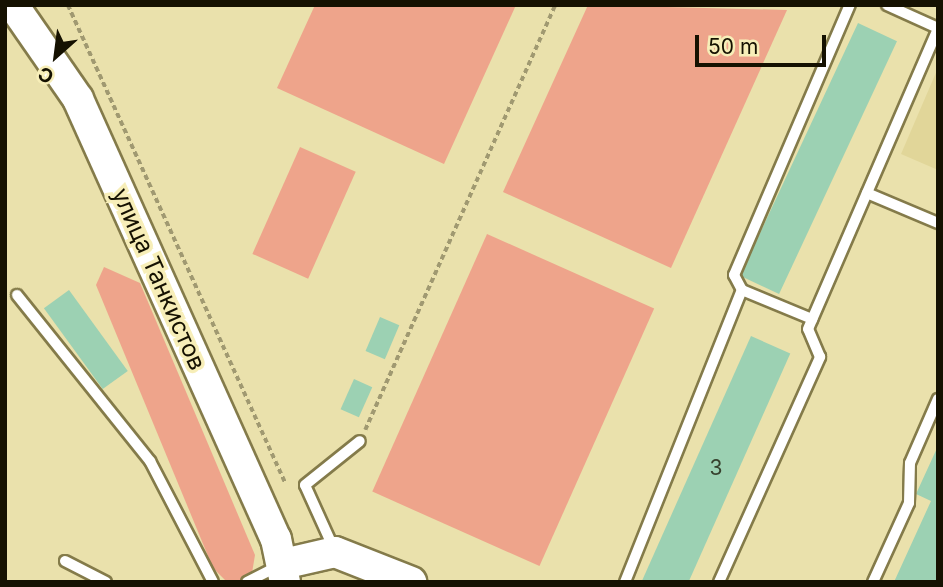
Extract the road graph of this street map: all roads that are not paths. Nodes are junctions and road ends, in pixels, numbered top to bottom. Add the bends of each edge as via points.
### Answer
1 (13, 5) edge
2 (850, 5) edge
3 (887, 5) edge
4 (938, 29) edge
5 (867, 193) junction
6 (938, 223) edge
7 (742, 290) junction
8 (18, 295) dead end
9 (812, 319) junction
10 (938, 399) edge
11 (360, 441) road end
12 (335, 552) junction
13 (65, 561) dead end
14 (284, 573) edge
15 (106, 582) edge
16 (213, 582) edge
17 (247, 582) edge
18 (411, 582) edge
19 (625, 582) edge
20 (719, 582) edge
21 (873, 582) edge

1 - 14 street, улица Танкистов via 78,99
2 - 7 lane via 734,275
3 - 4 lane
4 - 5 lane
5 - 6 lane
5 - 9 lane
7 - 9 lane
7 - 19 lane
8 - 16 lane via 150,461
9 - 20 lane via 808,329 820,357
10 - 21 lane via 910,463 909,503
11 - 12 lane via 305,485
12 - 14 street
12 - 18 street
13 - 15 lane
14 - 17 lane

